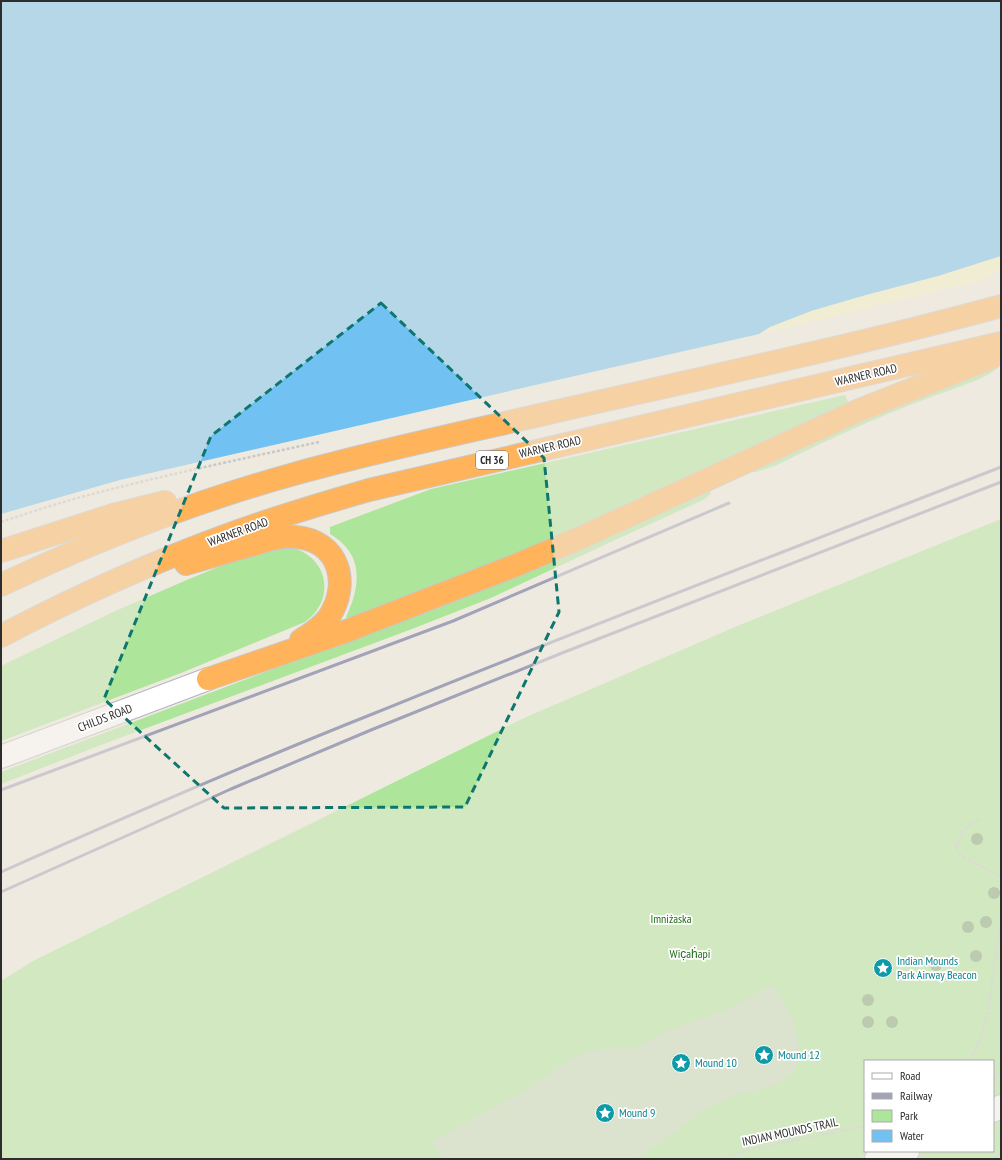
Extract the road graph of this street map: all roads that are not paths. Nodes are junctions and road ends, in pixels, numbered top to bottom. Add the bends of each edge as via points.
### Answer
1 (1001, 306) edge
2 (1001, 343) edge
3 (1001, 354) edge
4 (342, 461) junction
5 (1, 551) edge
6 (1, 585) edge
7 (82, 595) junction
8 (1, 636) edge
9 (208, 679) junction
10 (1, 757) edge
11 (904, 1152) edge
12 (876, 1159) edge

1 - 4 highway via 832,349
2 - 7 highway, WARNER ROAD / CH 36 via 369,490 223,536
3 - 9 highway via 857,411 514,566 344,632
4 - 5 highway via 113,515
4 - 6 highway via 243,489 144,523 44,564
7 - 8 highway, WARNER ROAD / CH 36
7 - 9 highway via 277,538 304,538 326,549 336,560 340,581 336,603 322,625 293,644
9 - 10 street, CHILDS ROAD
11 - 12 street

